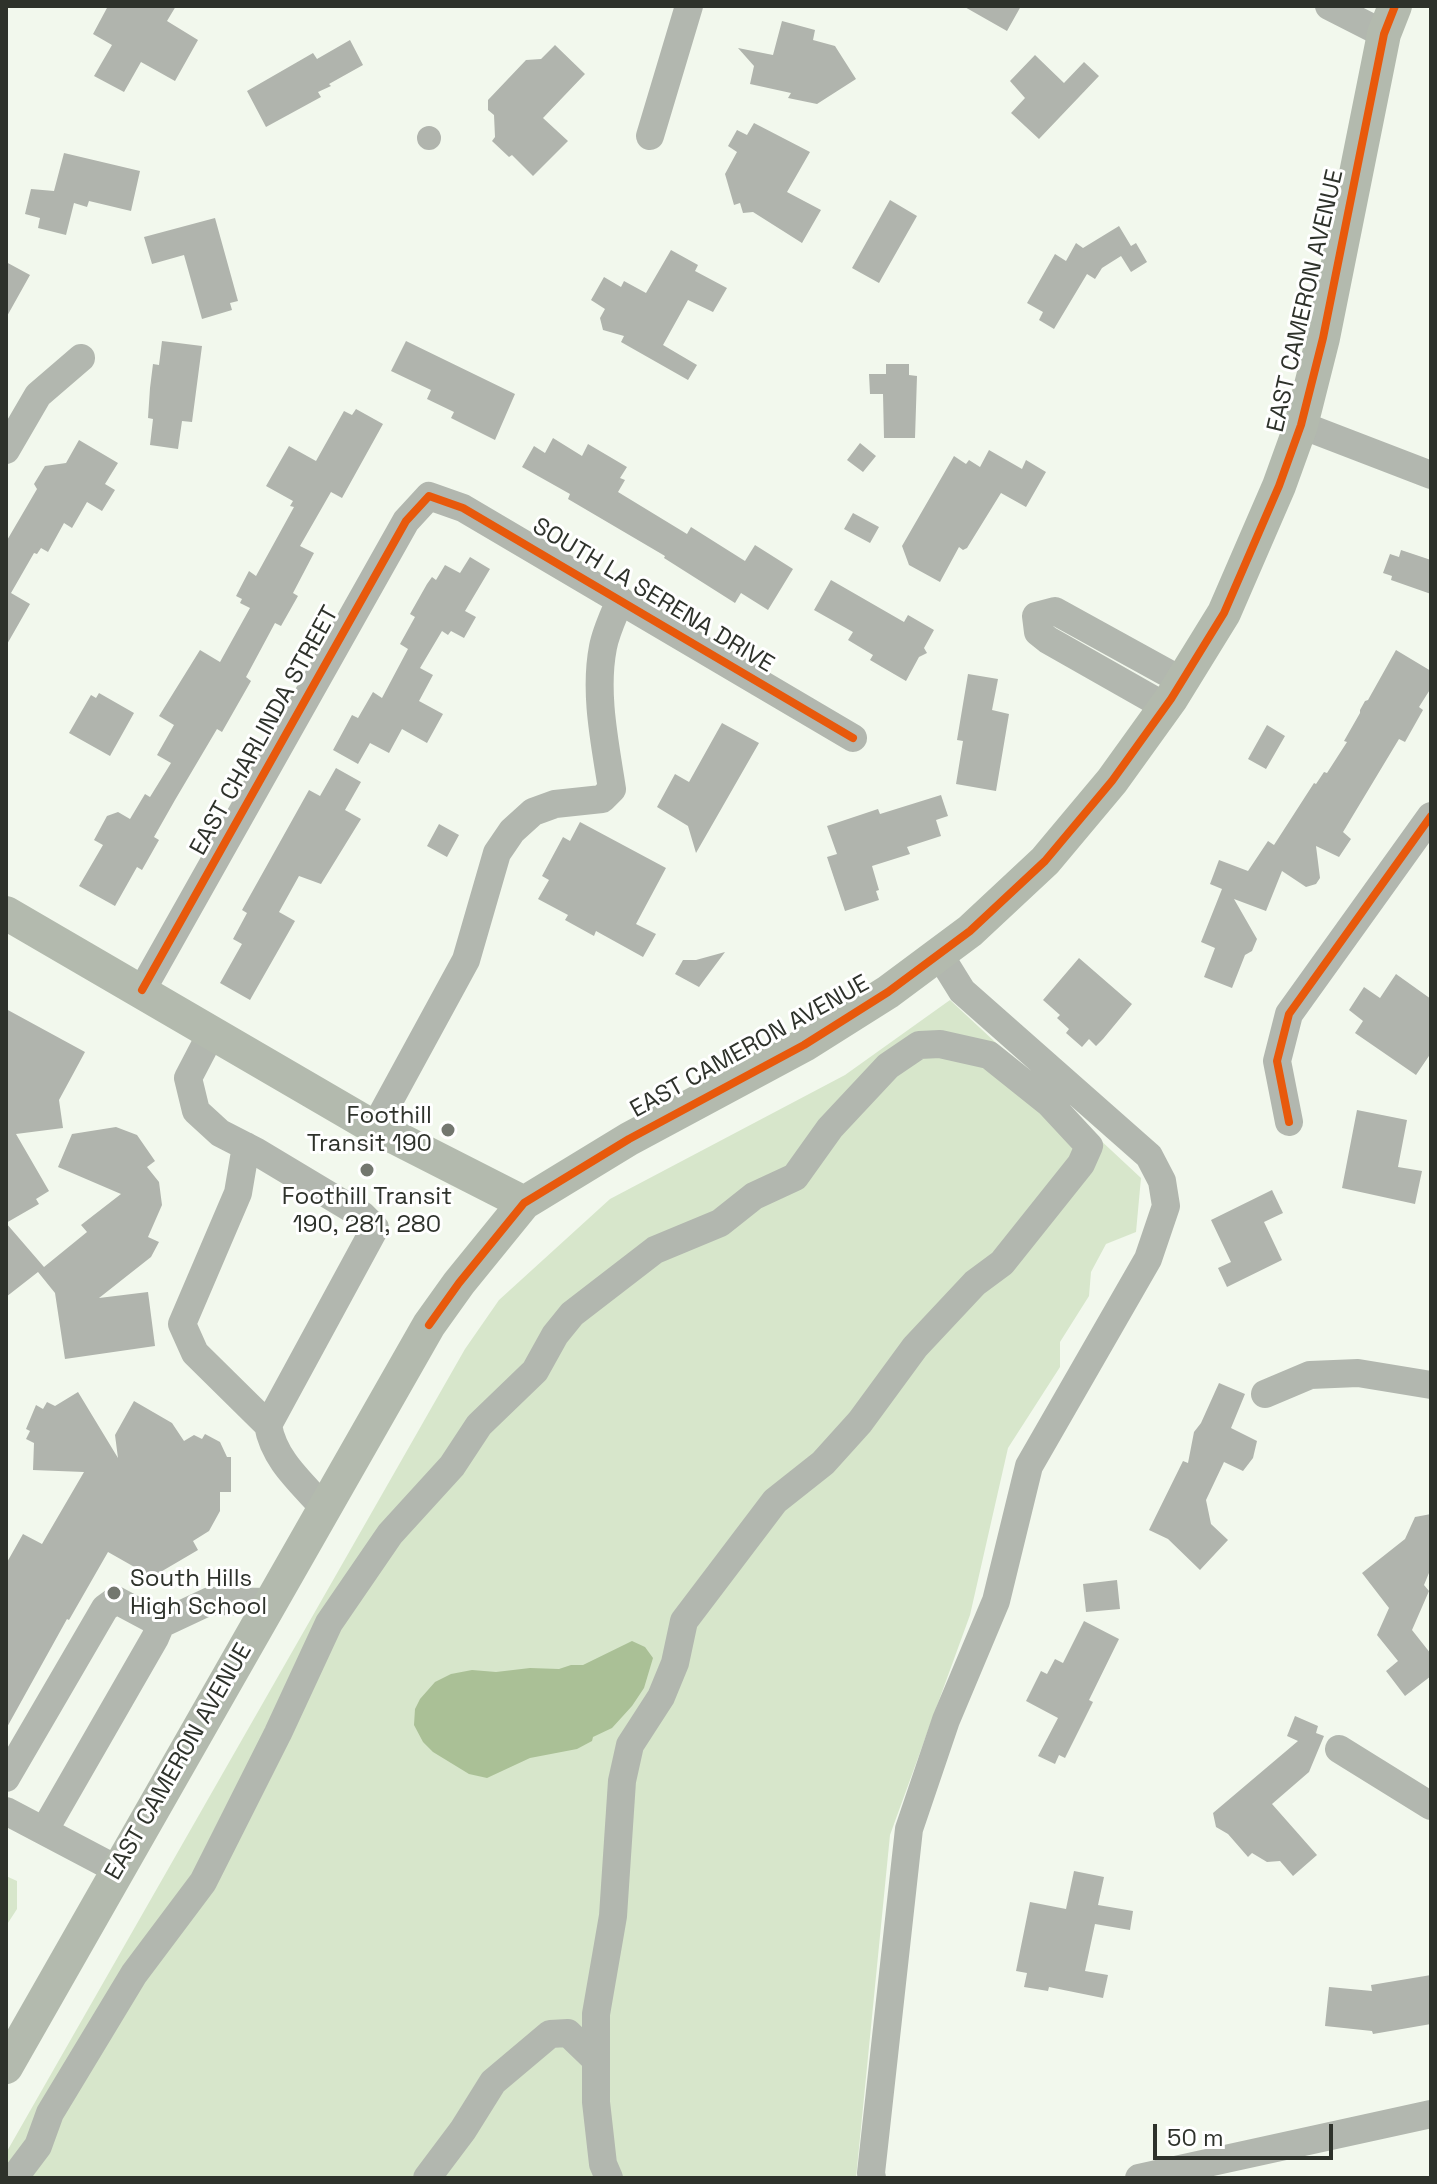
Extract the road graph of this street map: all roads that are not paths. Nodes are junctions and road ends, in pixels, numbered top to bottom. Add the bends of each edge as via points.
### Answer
1 (689, 6) edge
2 (1329, 6) edge
3 (1390, 20) edge
4 (650, 136) dead end
5 (81, 358) dead end
6 (1301, 425) junction
7 (6, 450) edge
8 (1431, 475) edge
9 (429, 496) joint
10 (620, 600) junction
11 (853, 738) dead end
12 (1431, 816) edge
13 (6, 913) edge
14 (939, 954) junction
15 (142, 990) junction
16 (212, 1032) junction
17 (1289, 1122) dead end
18 (375, 1127) junction
19 (246, 1146) junction
20 (524, 1203) junction
21 (1431, 1385) edge
22 (1265, 1394) dead end
23 (268, 1425) junction
24 (324, 1508) junction
25 (270, 1602) junction
26 (161, 1624) junction
27 (1339, 1749) dead end
28 (6, 1778) edge
29 (1431, 1806) edge
30 (6, 1811) edge
31 (44, 1831) junction
32 (118, 1870) junction
33 (595, 2059) junction
34 (6, 2067) edge
35 (1431, 2114) edge
36 (14, 2178) edge
37 (427, 2178) edge
38 (609, 2178) edge
39 (872, 2178) edge
40 (1139, 2178) edge

1 - 4 street
2 - 3 street
3 - 6 main road, EAST CAMERON AVENUE
5 - 7 street via 38,395
6 - 8 street
6 - 14 main road, EAST CAMERON AVENUE via 1224,613 1174,694 1112,781 1045,861
9 - 10 street, SOUTH LA SERENA DRIVE via 463,508
9 - 15 street, EAST CHARLINDA STREET via 406,521
10 - 11 street, SOUTH LA SERENA DRIVE
10 - 18 street via 603,647 600,687 612,789 602,799 533,812 512,831 497,853 466,960
12 - 17 street via 1289,1014 1277,1061
13 - 15 main road
14 - 20 main road, EAST CAMERON AVENUE via 804,1045 629,1139
14 - 39 street via 962,991 1149,1156 1162,1181 1166,1206 1148,1259 1029,1466 996,1601 946,1720 909,1829
15 - 16 main road
16 - 18 main road
16 - 19 street via 188,1078 196,1111 220,1133
18 - 20 main road
19 - 23 street via 238,1193 182,1324 195,1353
19 - 23 street via 375,1228
20 - 24 main road, EAST CAMERON AVENUE via 429,1325
21 - 22 street via 1358,1373 1310,1375
23 - 24 street via 282,1461
24 - 25 main road, EAST CAMERON AVENUE
25 - 26 street via 210,1601
25 - 32 main road, EAST CAMERON AVENUE
26 - 28 street via 116,1600 105,1608
26 - 31 street
27 - 29 street
30 - 31 street
31 - 32 street
32 - 34 main road, EAST CAMERON AVENUE
33 - 36 street via 596,2008 613,1916 622,1781 630,1745 661,1697 675,1663 684,1621 775,1501 823,1463 915,1347 975,1283 1002,1263 1081,1164 1089,1146 1049,1103 989,1055 919,1045 888,1066 830,1128 795,1177 754,1196 720,1223 655,1250 572,1314 535,1371 479,1425 452,1466 390,1534 329,1623 203,1882 126,1985 50,2113 38,2146
33 - 37 street via 568,2033 550,2034 493,2082
33 - 38 street via 603,2164
35 - 40 street

